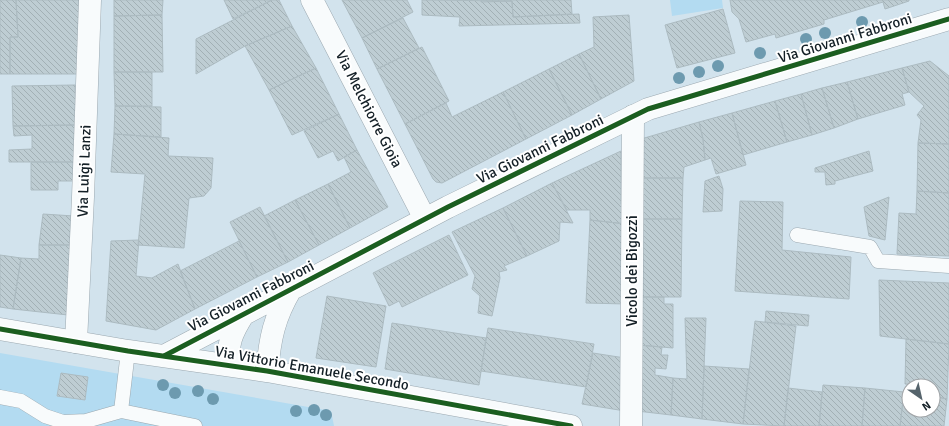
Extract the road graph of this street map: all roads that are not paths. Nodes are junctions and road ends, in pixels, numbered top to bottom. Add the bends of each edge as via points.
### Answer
1 (90, 0) edge
2 (312, 0) edge
3 (949, 19) edge
4 (633, 116) junction
5 (425, 219) junction
6 (797, 234) dead end
7 (949, 266) edge
8 (291, 289) junction
9 (244, 315) junction
10 (0, 329) edge
11 (76, 342) junction
12 (128, 351) junction
13 (164, 356) junction
14 (231, 365) junction
15 (268, 371) junction
16 (0, 397) edge
17 (121, 411) junction
18 (195, 426) edge
19 (566, 426) edge
20 (631, 426) edge

1 - 11 street, Via Luigi Lanzi
2 - 5 street, Via Melchiorre Gioia
3 - 4 street, Via Giovanni Fabbroni via 648,109
4 - 5 street, Via Giovanni Fabbroni
4 - 20 street, Vicolo dei Bigozzi
5 - 8 street, Via Giovanni Fabbroni
6 - 7 lane via 870,247 878,261
8 - 9 street, Via Giovanni Fabbroni
8 - 15 street, Via Giovanni Fabbroni via 275,320 270,341
9 - 13 street, Via Giovanni Fabbroni
9 - 14 street, Via Giovanni Fabbroni via 228,349
10 - 11 street, Via Vittorio Emanuele Secondo
11 - 12 street, Via Vittorio Emanuele Secondo
12 - 13 street, Via Vittorio Emanuele Secondo
12 - 17 lane
13 - 14 street, Via Vittorio Emanuele Secondo
14 - 15 street, Via Vittorio Emanuele Secondo
15 - 19 street, Via Vittorio Emanuele Secondo
16 - 17 lane via 21,401 45,416 63,422 82,422
17 - 18 lane

